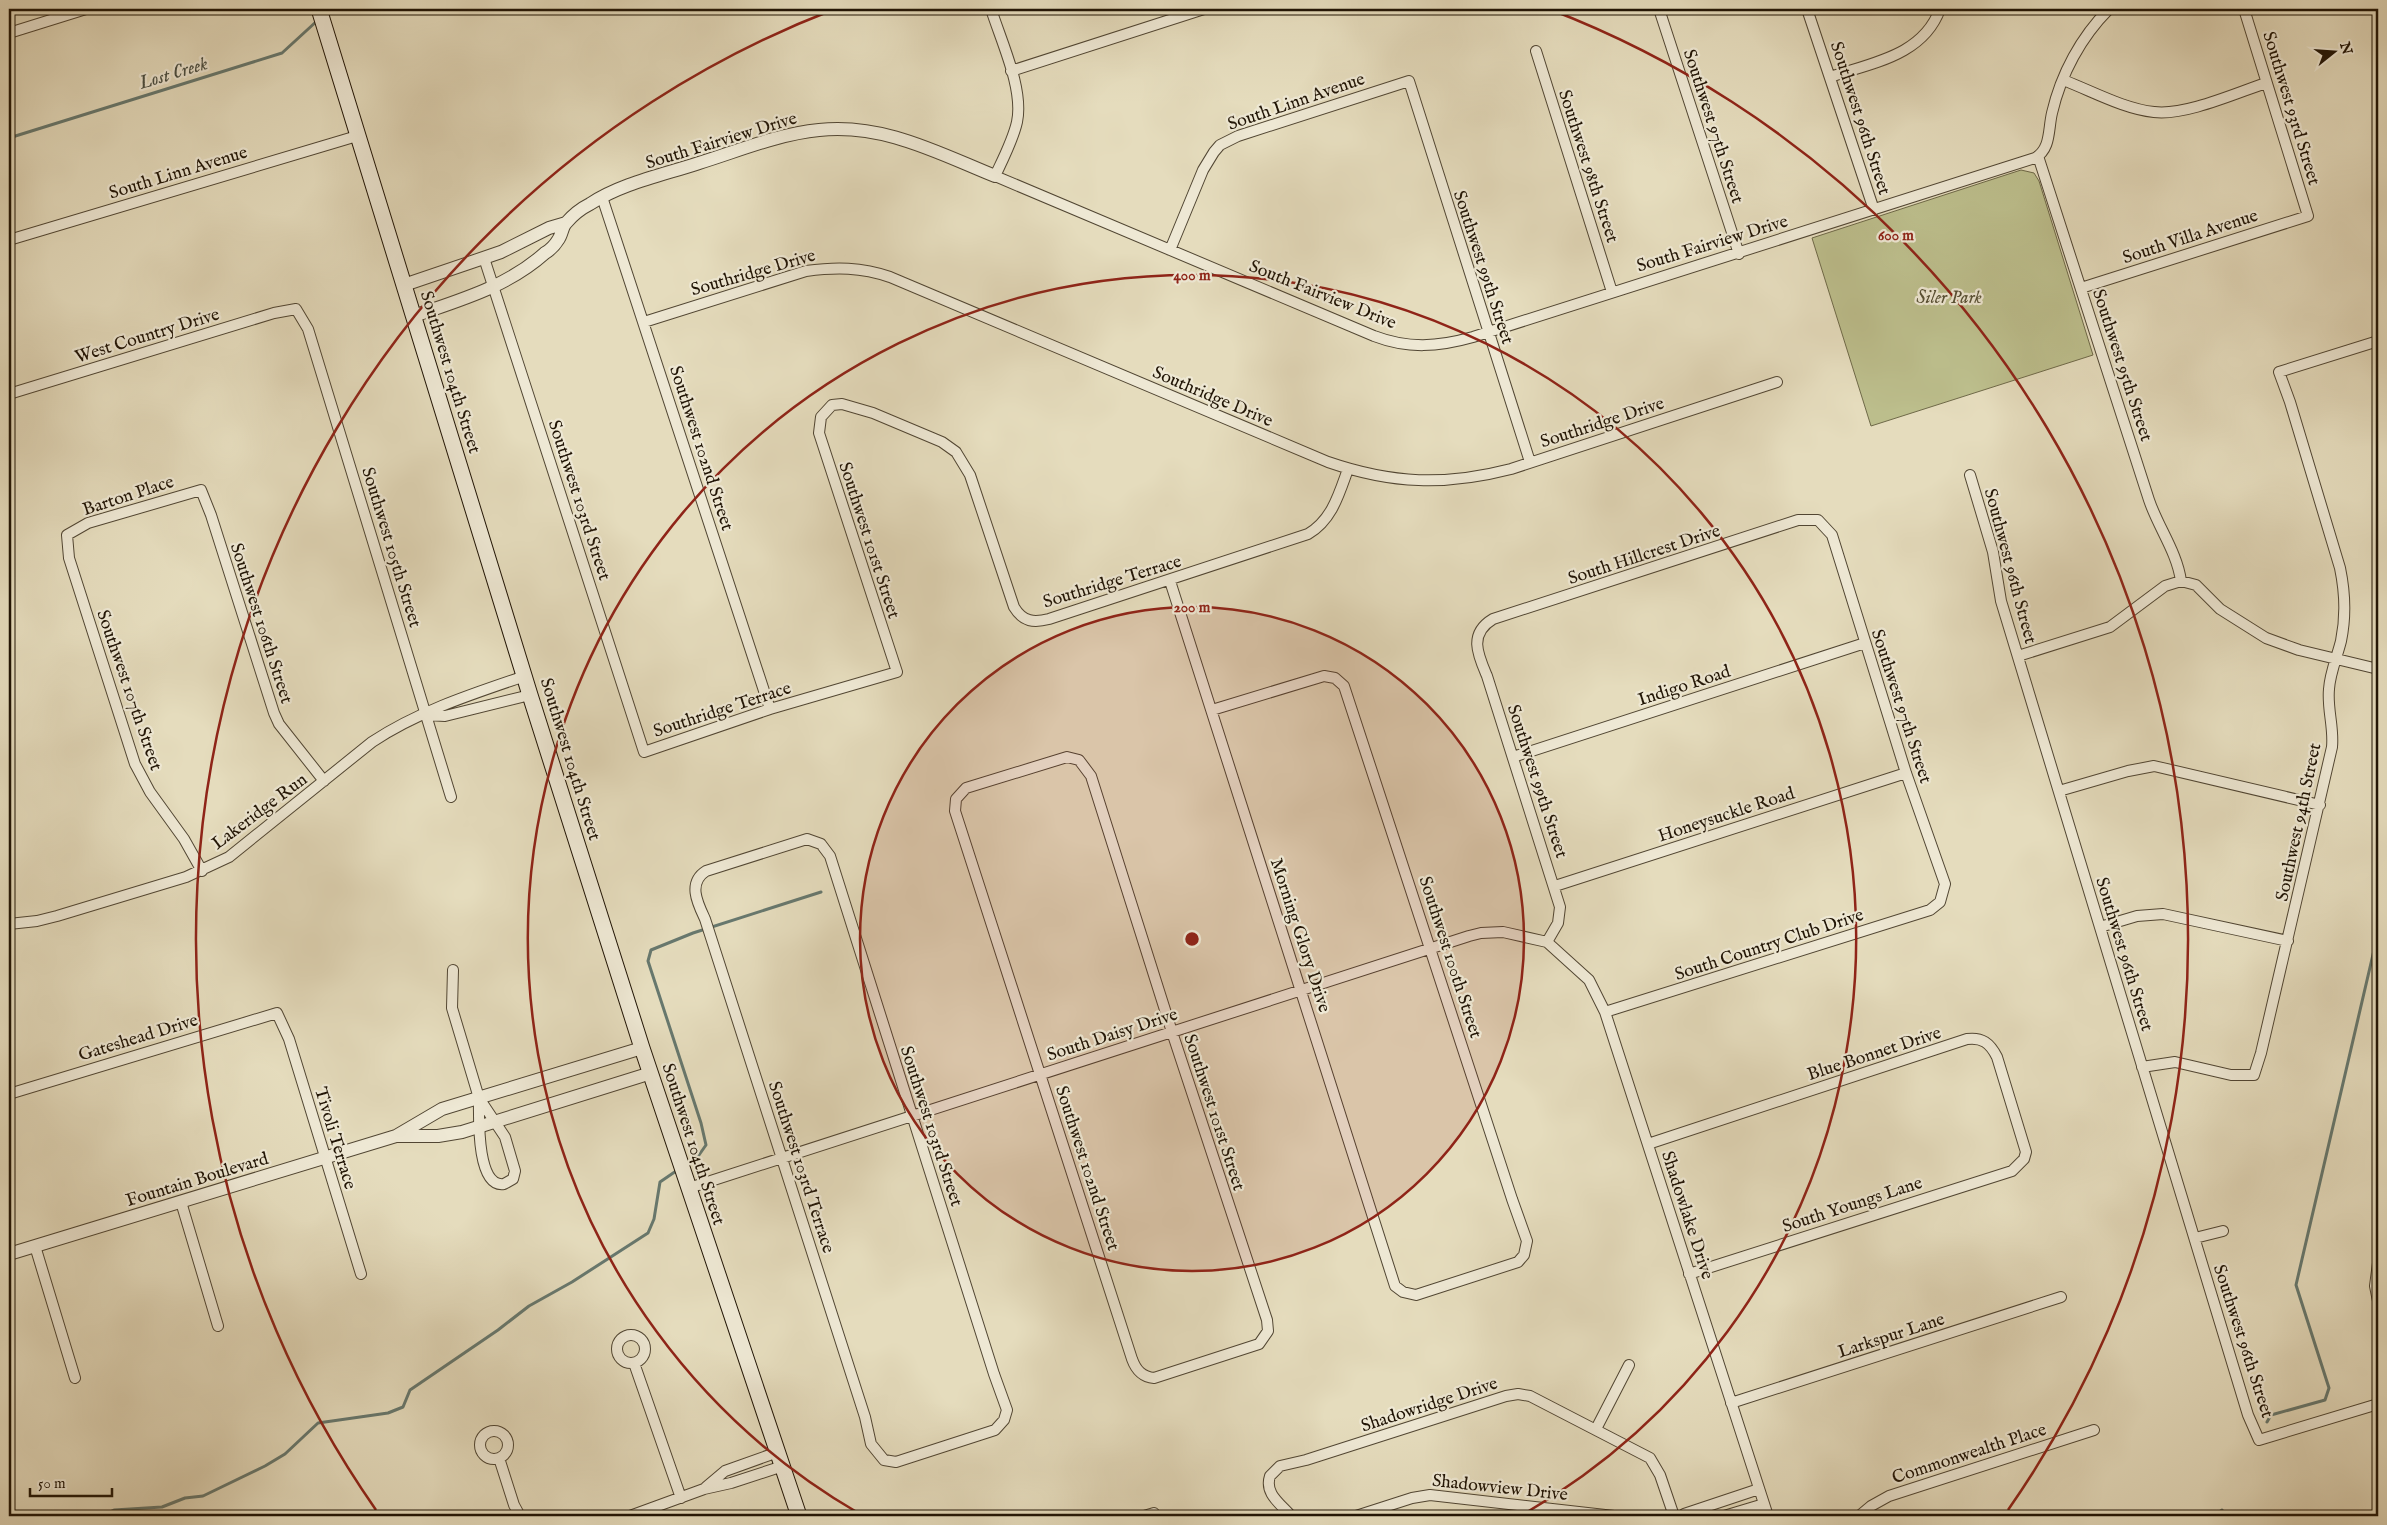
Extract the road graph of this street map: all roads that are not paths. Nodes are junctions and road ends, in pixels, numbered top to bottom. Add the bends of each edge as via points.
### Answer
1 (86, 9) edge
2 (319, 9) edge
3 (991, 9) edge
4 (1204, 9) edge
5 (1659, 9) edge
6 (1807, 9) edge
7 (1940, 9) edge
8 (2109, 9) edge
9 (2244, 9) edge
10 (9, 33) edge
11 (1536, 51) dead end
12 (1011, 72) junction
13 (1830, 77) junction
14 (2063, 80) junction
15 (1409, 82) joint
16 (2266, 83) junction
17 (357, 136) junction
18 (2038, 156) junction
19 (995, 176) junction
20 (602, 197) junction
21 (1874, 210) junction
22 (2308, 216) joint
23 (566, 223) junction
24 (9, 240) edge
25 (1170, 250) junction
26 (1739, 254) junction
27 (484, 258) junction
28 (404, 285) junction
29 (494, 287) junction
30 (2081, 288) junction
31 (1612, 292) junction
32 (296, 309) joint
33 (414, 316) junction
34 (644, 322) junction
35 (1487, 332) junction
36 (2378, 342) edge
37 (1778, 382) dead end
38 (9, 394) edge
39 (821, 417) joint
40 (1530, 462) junction
41 (1348, 469) junction
42 (1970, 475) dead end
43 (201, 490) joint
44 (1821, 522) joint
45 (67, 535) joint
46 (2181, 580) junction
47 (1170, 581) junction
48 (1480, 630) joint
49 (1865, 643) junction
50 (2018, 656) junction
51 (2336, 659) junction
52 (2378, 669) edge
53 (897, 672) joint
54 (525, 676) junction
55 (530, 695) junction
56 (770, 709) junction
57 (1212, 710) junction
58 (426, 715) junction
59 (644, 752) joint
60 (1513, 757) junction
61 (1906, 774) junction
62 (324, 782) junction
63 (2059, 791) junction
64 (958, 796) joint
65 (451, 797) dead end
66 (2320, 804) junction
67 (202, 871) junction
68 (697, 881) joint
69 (1555, 886) junction
70 (1940, 902) joint
71 (9, 924) edge
72 (2100, 927) junction
73 (2288, 940) junction
74 (1547, 942) junction
75 (1432, 948) junction
76 (453, 970) dead end
77 (1302, 990) junction
78 (1605, 1012) junction
79 (277, 1014) joint
80 (1172, 1032) junction
81 (642, 1048) junction
82 (2142, 1067) junction
83 (651, 1073) junction
84 (1041, 1075) junction
85 (9, 1094) edge
86 (479, 1098) junction
87 (912, 1116) junction
88 (495, 1122) junction
89 (479, 1127) junction
90 (396, 1136) junction
91 (1648, 1144) junction
92 (782, 1157) junction
93 (326, 1158) junction
94 (2022, 1163) joint
95 (687, 1181) junction
96 (181, 1202) junction
97 (2224, 1231) dead end
98 (2195, 1238) junction
99 (35, 1246) junction
100 (9, 1254) edge
101 (2378, 1262) edge
102 (361, 1274) dead end
103 (1689, 1274) junction
104 (1407, 1294) joint
105 (2061, 1298) dead end
106 (2378, 1301) edge
107 (218, 1326) dead end
108 (634, 1362) dead end
109 (1629, 1365) dead end
110 (1144, 1376) joint
111 (75, 1378) dead end
112 (1731, 1403) junction
113 (2378, 1404) edge
114 (1596, 1429) junction
115 (2094, 1430) dead end
116 (499, 1458) dead end
117 (780, 1459) junction
118 (884, 1460) joint
119 (1759, 1489) junction
120 (681, 1498) junction
121 (1764, 1504) junction
122 (520, 1516) edge
123 (630, 1516) edge
124 (799, 1516) edge
125 (1144, 1516) edge
126 (1155, 1516) edge
127 (1291, 1516) edge
128 (1356, 1516) edge
129 (1614, 1516) edge
130 (1674, 1516) edge
131 (1683, 1516) edge
132 (1724, 1516) edge
133 (1768, 1516) edge
134 (1859, 1516) edge

1 - 10 street
2 - 17 main road, Southwest 104th Street
3 - 12 street
4 - 12 street
5 - 26 street, Southwest 97th Street
6 - 13 street, Southwest 96th Street
7 - 13 street via 1927,32 1910,48
8 - 14 street via 2086,36
9 - 16 street, Southwest 93rd Street
11 - 31 street, Southwest 98th Street
12 - 19 street via 1018,118
13 - 21 street, Southwest 96th Street
14 - 16 street via 2133,107 2161,113 2179,111
14 - 18 street via 2051,114 2045,150
15 - 25 street, South Linn Avenue via 1238,136 1220,145 1203,170
15 - 35 street, Southwest 99th Street
16 - 22 street, Southwest 93rd Street
17 - 24 street, South Linn Avenue
17 - 28 main road, Southwest 104th Street
18 - 21 street, South Fairview Drive
18 - 30 street, Southwest 95th Street
19 - 20 street, South Fairview Drive via 894,136 845,129 820,130 774,140 657,176
19 - 25 street, South Fairview Drive
20 - 23 street, South Fairview Drive via 588,204
20 - 34 street, Southwest 102nd Street
21 - 26 street, South Fairview Drive
22 - 30 street, South Villa Avenue
23 - 27 street, South Fairview Drive
23 - 29 street, South Fairview Drive via 558,240 546,253 516,276
25 - 35 street, South Fairview Drive via 1396,343 1436,345
26 - 31 street, South Fairview Drive
27 - 28 street, South Fairview Drive
27 - 29 street, Southwest 103rd Street
28 - 33 main road, Southwest 104th Street
29 - 33 street, South Fairview Drive
29 - 59 street, Southwest 103rd Street
30 - 46 street, Southwest 95th Street via 2151,506 2177,562
31 - 35 street, South Fairview Drive
32 - 38 street, West Country Drive
32 - 58 street, Southwest 105th Street via 308,329
33 - 54 main road, Southwest 104th Street
34 - 41 street, Southridge Drive via 806,271 829,267 864,270
34 - 56 street, Southwest 102nd Street
35 - 40 street, Southwest 99th Street
36 - 51 street, Southwest 94th Street via 2279,372 2343,580 2344,617
37 - 40 street, Southridge Drive
39 - 47 street, Southridge Terrace via 832,405 853,406 942,442 956,452 970,475 1014,607 1027,620 1050,619
39 - 53 street, Southwest 101st Street via 818,426 821,442
40 - 41 street, Southridge Drive via 1489,474 1444,481 1389,479
41 - 47 street, Southridge Terrace via 1337,500 1317,529 1291,542
42 - 50 street, Southwest 96th Street
43 - 45 street, Barton Place via 88,523
43 - 62 street, Southwest 106th Street via 212,515 274,713
44 - 48 street, South Hillcrest Drive via 1815,518 1798,520 1493,619
44 - 49 street, Southwest 97th Street via 1832,535
45 - 67 street, Southwest 107th Street via 69,558 135,764
46 - 50 street via 2165,586 2110,627
46 - 51 street via 2196,585 2220,609 2266,638
47 - 57 street, Morning Glory Drive
48 - 60 street, Southwest 99th Street via 1476,640 1478,652
49 - 60 street, Indigo Road
49 - 61 street, Southwest 97th Street
50 - 63 street, Southwest 96th Street
51 - 52 street
51 - 66 street, Southwest 94th Street via 2329,691 2333,737
53 - 56 street, Southridge Terrace
54 - 55 main road, Southwest 104th Street
54 - 58 street, Lakeridge Run via 440,706
55 - 58 street, Lakeridge Run via 445,716
55 - 81 main road, Southwest 104th Street
56 - 59 street, Southridge Terrace
57 - 75 street, Southwest 100th Street via 1324,676 1335,678 1344,686
57 - 77 street, Morning Glory Drive
58 - 62 street, Lakeridge Run via 389,731
58 - 65 street, Southwest 105th Street
60 - 69 street, Southwest 99th Street
61 - 69 street, Honeysuckle Road
61 - 70 street, Southwest 97th Street via 1945,884
62 - 67 street, Lakeridge Run via 248,844
63 - 66 street via 2154,766
63 - 72 street, Southwest 96th Street
64 - 80 street, Southwest 101st Street via 975,784 1056,759 1075,758 1084,764 1091,776
64 - 84 street, Southwest 102nd Street via 954,804 956,818
66 - 73 street, Southwest 94th Street
67 - 71 street, Lakeridge Run via 37,921
68 - 87 street, Southwest 103rd Street via 706,871 801,840 821,844 830,856
68 - 92 street, Southwest 103rd Terrace via 695,896 706,921
69 - 74 street, Southwest 99th Street via 1560,912 1558,923
70 - 78 street, South Country Club Drive via 1930,910
72 - 73 street via 2137,916 2163,914
72 - 82 street, Southwest 96th Street
73 - 82 street, Southwest 94th Street via 2254,1075 2231,1075 2175,1062
74 - 75 street, South Daisy Drive via 1493,932
74 - 78 street, Shadowlake Drive via 1589,980
75 - 77 street, South Daisy Drive
75 - 104 street, Southwest 100th Street via 1526,1235 1526,1250 1513,1265 1422,1293
76 - 86 street via 452,1008
77 - 80 street, South Daisy Drive
77 - 104 street, Morning Glory Drive via 1384,1244 1392,1278 1397,1287
78 - 91 street, Shadowlake Drive
79 - 85 street, Gateshead Drive
79 - 93 street, Tivoli Terrace via 289,1039
80 - 84 street, South Daisy Drive
80 - 110 street, Southwest 101st Street via 1268,1331 1265,1338 1252,1347 1158,1377
81 - 83 main road, Southwest 104th Street
81 - 86 street, Fountain Boulevard
82 - 98 street, Southwest 96th Street
83 - 88 street, Fountain Boulevard
83 - 95 main road, Southwest 104th Street
84 - 87 street, South Daisy Drive
84 - 110 street, Southwest 102nd Street via 1134,1366
86 - 88 street
86 - 89 street
86 - 90 street, Fountain Boulevard via 442,1110
87 - 92 street, South Daisy Drive
87 - 118 street, Southwest 103rd Street via 1006,1404 1004,1420 995,1430 899,1461
88 - 89 street, Fountain Boulevard
88 - 89 street via 505,1137 515,1170 513,1179 504,1184 494,1183 488,1172 481,1150
89 - 90 street, Fountain Boulevard via 448,1135
90 - 93 street, Fountain Boulevard
91 - 94 street, Blue Bonnet Drive via 1972,1038 1988,1043 1997,1056 2025,1146
91 - 103 street, Shadowlake Drive
92 - 95 street, South Daisy Drive
92 - 118 street, Southwest 103rd Terrace via 872,1444
93 - 96 street, Fountain Boulevard
93 - 102 street, Tivoli Terrace
94 - 103 street, South Youngs Lane via 2007,1173
95 - 117 main road, Southwest 104th Street
96 - 99 street, Fountain Boulevard
96 - 107 street
97 - 98 street
98 - 113 street, Southwest 96th Street via 2248,1415 2259,1440
99 - 100 street, Fountain Boulevard
99 - 111 street
101 - 106 street via 2375,1286
103 - 112 street, Shadowlake Drive
105 - 112 street, Larkspur Lane
108 - 120 street
109 - 114 street
112 - 119 street, Shadowlake Drive
114 - 127 street, Shadowridge Drive via 1530,1396 1513,1394 1280,1466 1269,1481 1271,1494
114 - 130 street, Shadowridge Drive via 1650,1458 1660,1475
115 - 134 street, Commonwealth Place via 1894,1494
116 - 122 street
117 - 120 street via 730,1483
117 - 124 main road, Southwest 104th Street
119 - 121 street, Shadowlake Drive
119 - 131 street
120 - 123 street
121 - 132 street
121 - 133 street, Shadowlake Drive
125 - 126 street via 1154,1513
128 - 129 street, Shadowview Drive via 1430,1495

